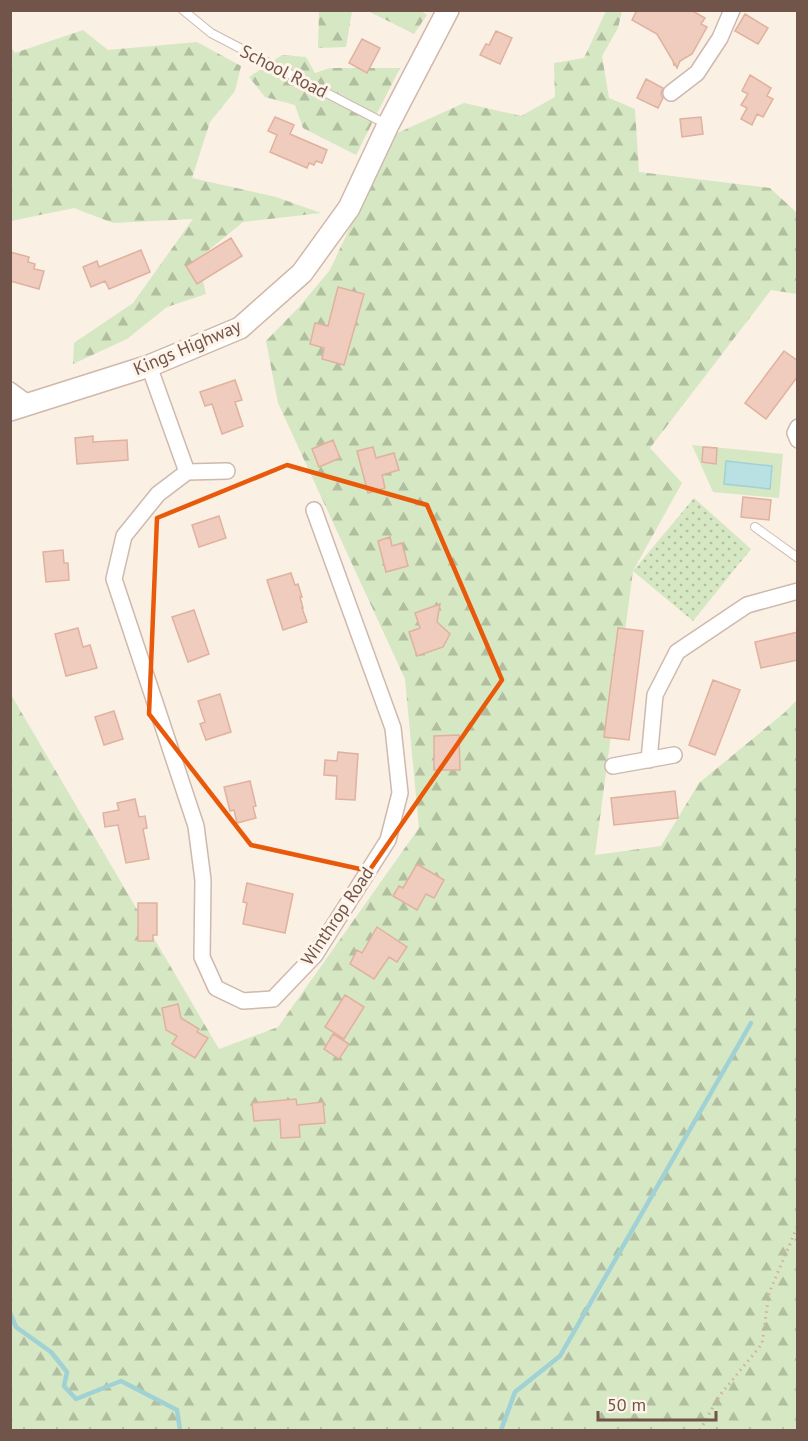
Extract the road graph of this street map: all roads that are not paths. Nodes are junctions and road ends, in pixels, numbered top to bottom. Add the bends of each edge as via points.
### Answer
1 (183, 10) edge
2 (448, 10) edge
3 (732, 10) edge
4 (671, 93) dead end
5 (388, 125) junction
6 (149, 366) junction
7 (10, 390) edge
8 (20, 407) edge
9 (798, 428) edge
10 (798, 440) edge
11 (227, 471) dead end
12 (187, 472) junction
13 (314, 510) dead end
14 (754, 527) dead end
15 (798, 558) edge
16 (798, 591) edge
17 (674, 755) dead end
18 (649, 759) junction
19 (614, 766) dead end

1 - 5 lane, School Road via 212,33
2 - 5 street, Kings Highway
3 - 4 street via 697,74
5 - 6 street, Kings Highway via 348,208 302,273 240,328
6 - 8 street, Kings Highway
6 - 12 street
7 - 8 street
9 - 10 street
11 - 12 street
12 - 13 street, Winthrop Road via 158,494 124,536 114,579 196,826 203,880 202,957 216,988 243,1001 273,999 315,955 387,840 400,793 393,728
14 - 15 lane
16 - 18 street via 747,605 676,652 655,695
17 - 18 street
18 - 19 street

